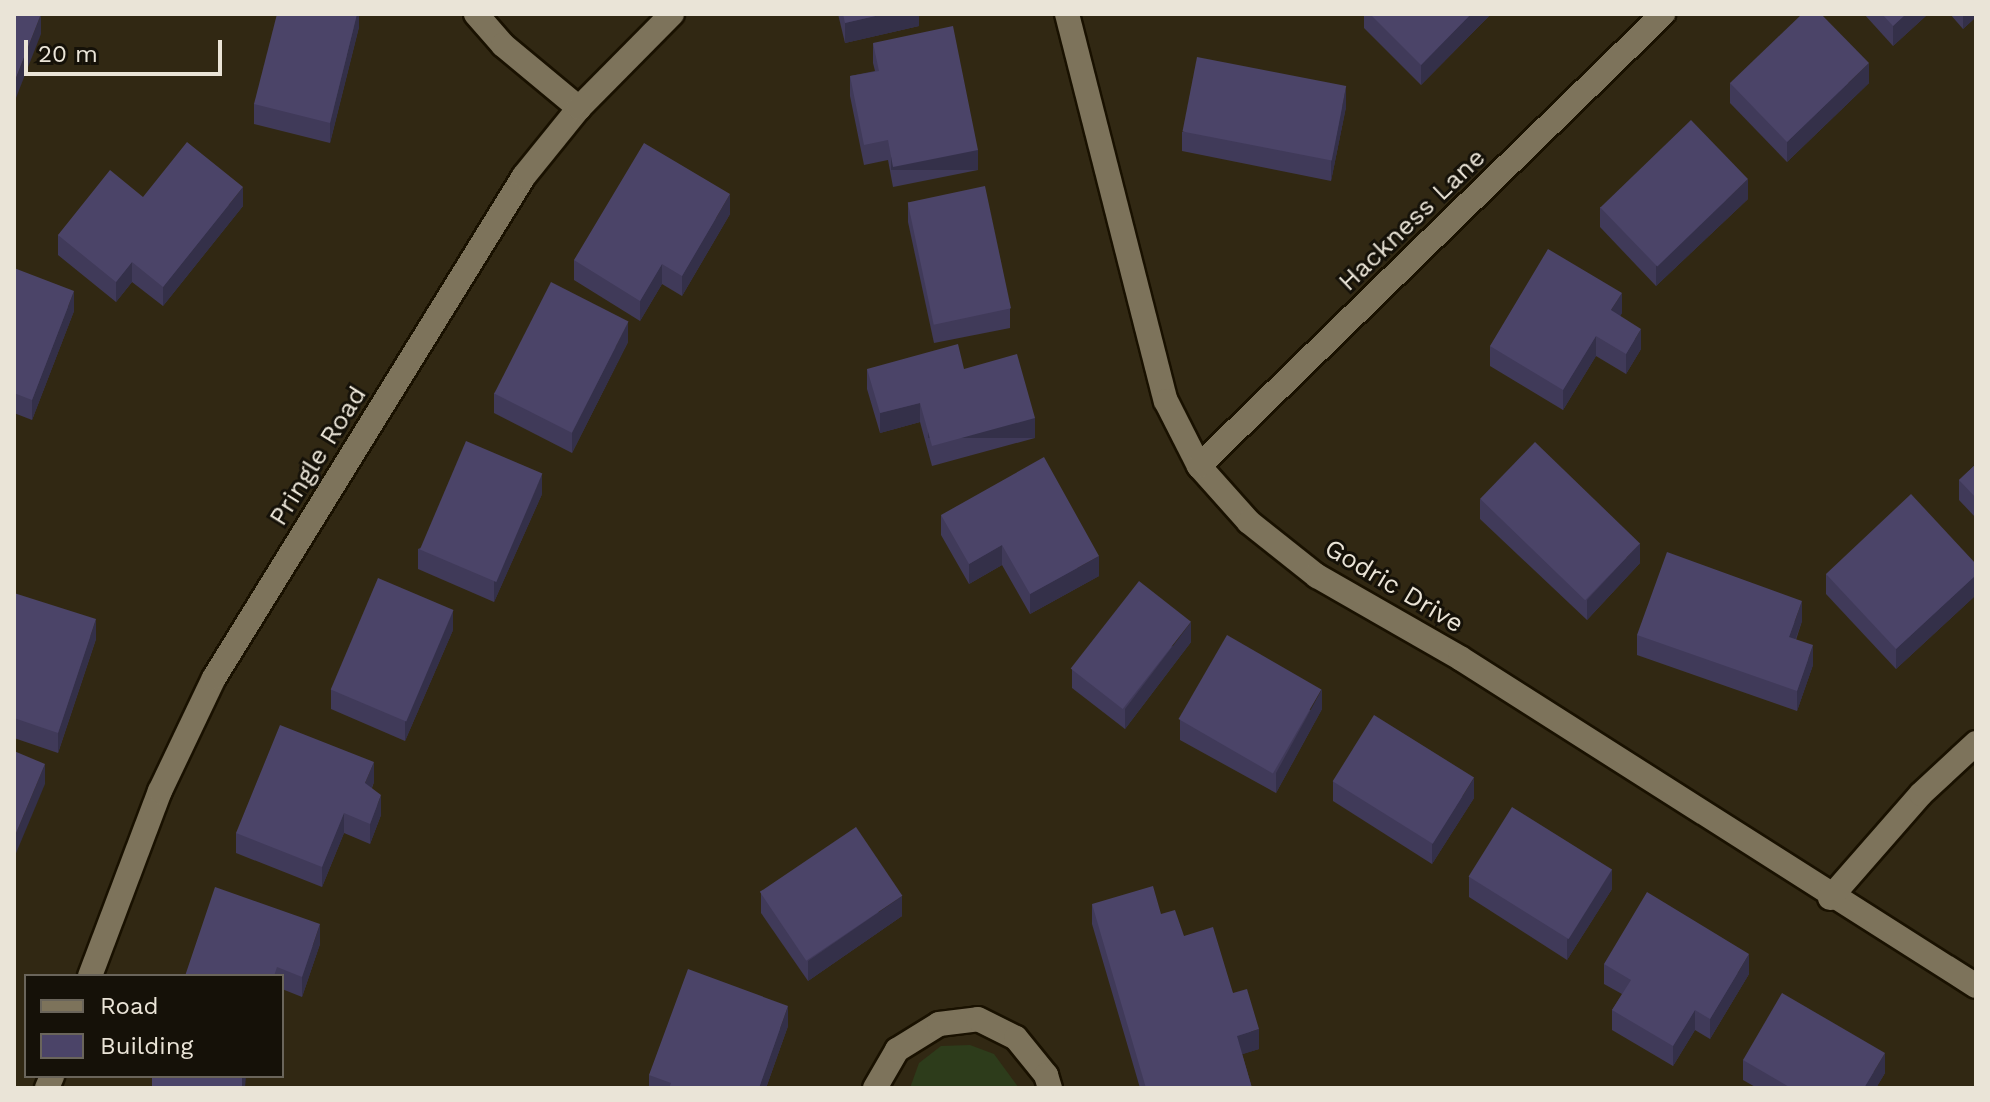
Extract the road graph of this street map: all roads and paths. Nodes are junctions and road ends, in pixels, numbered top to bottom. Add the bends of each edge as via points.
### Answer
1 (476, 14) edge
2 (672, 14) edge
3 (1067, 14) edge
4 (1663, 14) edge
5 (579, 108) junction
6 (1199, 466) junction
7 (1976, 743) edge
8 (1830, 898) junction
9 (91, 974) edge
10 (1976, 986) edge
11 (875, 1088) edge
12 (1050, 1088) edge

1 - 5 street via 503,45
2 - 5 street, Pringle Road
3 - 6 street, Godric Drive via 1150,354 1166,401
4 - 6 street, Hackness Lane
5 - 9 street, Pringle Road via 524,176 214,678 160,791
6 - 8 street, Godric Drive via 1249,522 1317,576 1460,658
7 - 8 street via 1921,794
8 - 10 street, Godric Drive
11 - 12 street via 897,1050 939,1024 978,1019 1016,1038 1046,1075

